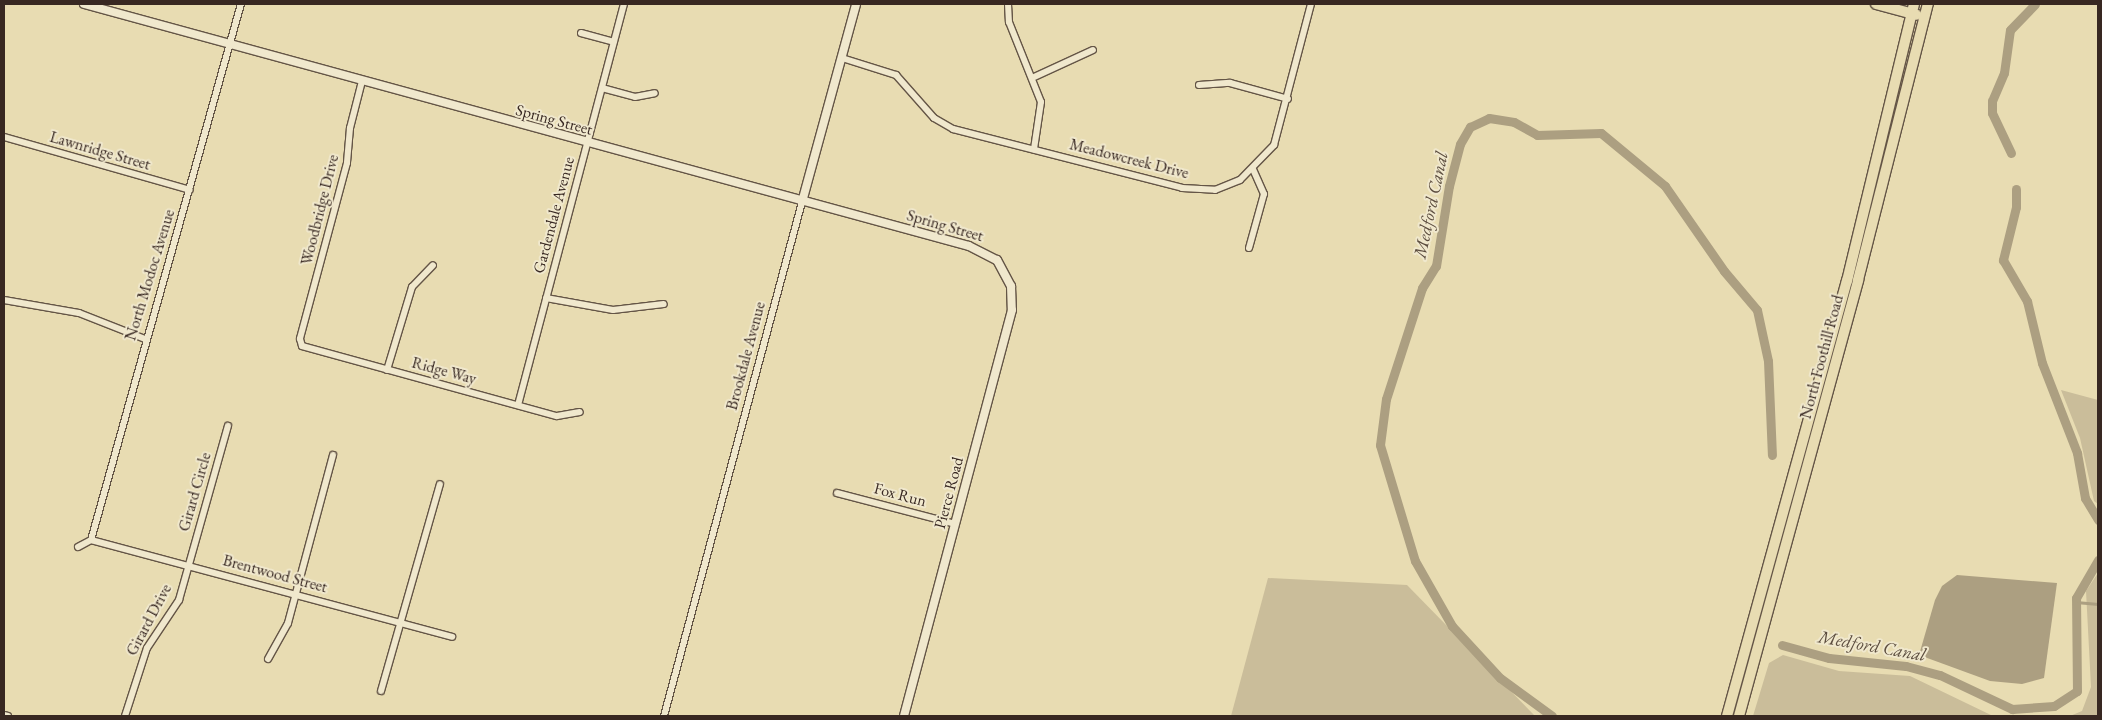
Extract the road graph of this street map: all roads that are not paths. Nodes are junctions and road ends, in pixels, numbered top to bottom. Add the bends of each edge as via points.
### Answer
1 (84, 4) edge
2 (241, 4) edge
3 (624, 4) edge
4 (856, 4) edge
5 (1008, 4) edge
6 (1311, 4) edge
7 (1876, 4) edge
8 (1928, 4) edge
9 (1913, 8) edge
10 (1924, 17) junction
11 (581, 33) dead end
12 (614, 42) junction
13 (230, 44) junction
14 (1093, 50) dead end
15 (842, 58) junction
16 (1032, 78) junction
17 (362, 81) junction
18 (1199, 85) dead end
19 (602, 88) junction
20 (654, 93) dead end
21 (1288, 99) junction
22 (4, 138) edge
23 (587, 143) junction
24 (1034, 149) junction
25 (1254, 169) junction
26 (190, 190) junction
27 (802, 202) junction
28 (1249, 248) dead end
29 (433, 265) dead end
30 (1008, 276) joint
31 (546, 298) junction
32 (4, 300) edge
33 (664, 304) dead end
34 (144, 339) junction
35 (302, 346) joint
36 (387, 370) junction
37 (518, 405) junction
38 (580, 412) dead end
39 (228, 426) dead end
40 (334, 456) dead end
41 (440, 484) dead end
42 (837, 493) dead end
43 (955, 524) junction
44 (91, 540) junction
45 (78, 547) dead end
46 (189, 566) junction
47 (296, 594) junction
48 (403, 624) junction
49 (452, 637) dead end
50 (268, 660) dead end
51 (381, 691) dead end
52 (4, 715) edge
53 (8, 716) edge
54 (125, 716) edge
55 (664, 716) edge
56 (904, 716) edge
57 (1727, 716) edge
58 (1739, 716) edge

1 - 13 street, Spring Street
2 - 13 street, North Modoc Avenue
3 - 12 street, Gardendale Avenue
4 - 15 street, Brookdale Avenue
5 - 16 street via 1011,30
6 - 21 street, Meadowcreek Drive
7 - 9 main road
8 - 10 main road, North Foothill Road
9 - 10 main road
9 - 57 main road, North Foothill Road via 1847,281
10 - 58 main road, North Foothill Road via 1858,280
11 - 12 street
12 - 19 street, Gardendale Avenue
13 - 17 street, Spring Street
13 - 26 street, North Modoc Avenue
14 - 16 street
15 - 24 street, Meadowcreek Drive via 896,75 944,124
15 - 27 street, Brookdale Avenue
16 - 24 street via 1042,113
17 - 23 street, Spring Street
17 - 35 street, Woodbridge Drive via 350,128 348,163 300,339
18 - 21 street via 1230,83
19 - 20 street via 635,97
19 - 23 street, Gardendale Avenue
21 - 25 street, Meadowcreek Drive via 1278,137
22 - 26 street, Lawnridge Street
23 - 27 street, Spring Street
23 - 31 street, Gardendale Avenue
24 - 25 street, Meadowcreek Drive via 1199,191 1227,187
25 - 28 street via 1264,194
26 - 34 street, North Modoc Avenue
27 - 30 street, Spring Street via 980,250 997,260
27 - 55 street, Brookdale Avenue
29 - 36 street via 412,287
30 - 43 street, Pierce Road via 1013,298 1009,322
31 - 33 street via 613,310
31 - 37 street, Gardendale Avenue
32 - 34 street via 80,313
34 - 44 street, North Modoc Avenue
35 - 36 street, Ridge Way
36 - 37 street, Ridge Way
37 - 38 street, Ridge Way via 557,416
39 - 46 street, Girard Circle
40 - 47 street
41 - 48 street
42 - 43 street, Fox Run
43 - 56 street, Pierce Road
44 - 45 street
44 - 46 street, Brentwood Street
46 - 47 street, Brentwood Street
46 - 54 street, Girard Drive via 179,600 147,648
47 - 48 street, Brentwood Street
47 - 50 street via 284,635
48 - 49 street, Brentwood Street
48 - 51 street
52 - 53 street

